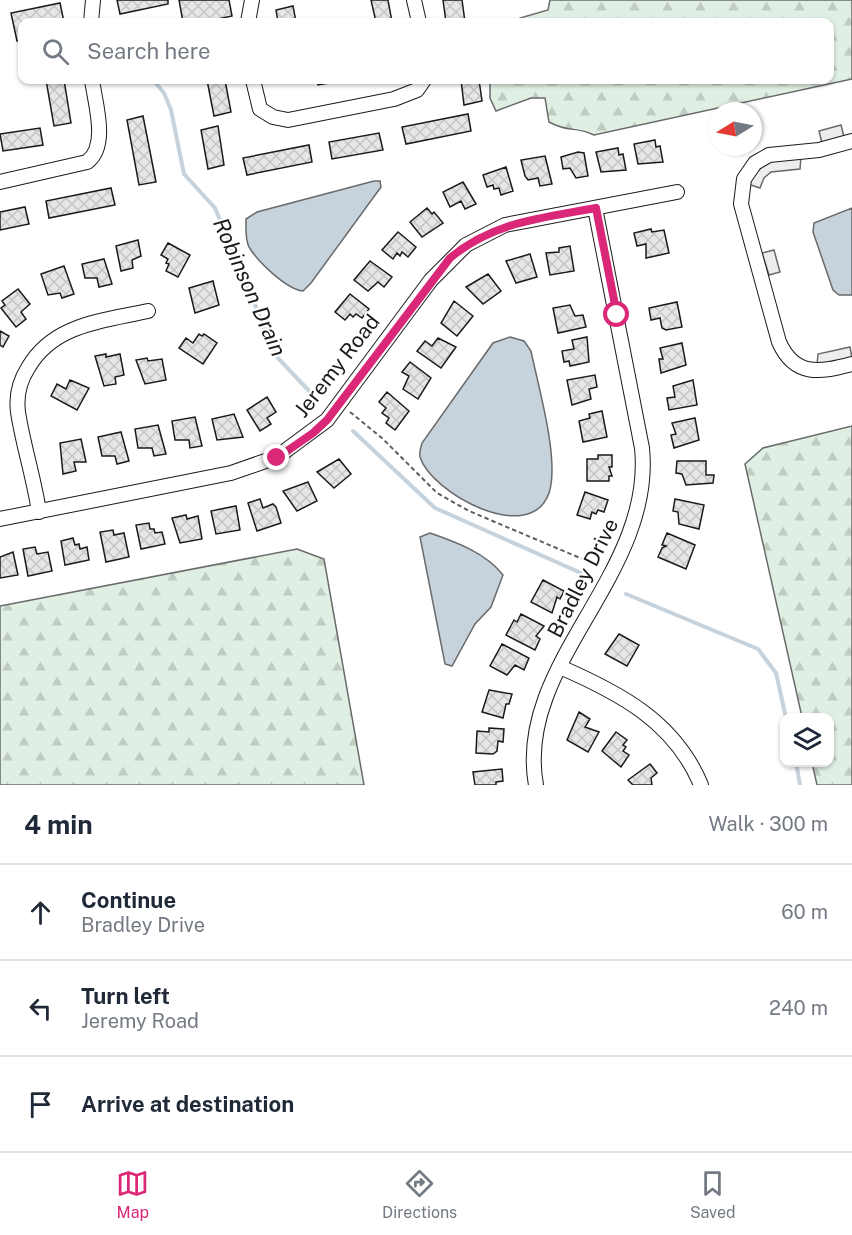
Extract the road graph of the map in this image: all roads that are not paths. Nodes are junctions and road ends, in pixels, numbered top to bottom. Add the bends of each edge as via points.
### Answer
1 (93, 0) edge
2 (252, 0) edge
3 (414, 0) edge
4 (91, 18) edge
5 (249, 18) edge
6 (418, 18) edge
7 (92, 84) edge
8 (254, 84) edge
9 (421, 84) edge
10 (852, 141) edge
11 (0, 182) edge
12 (677, 192) dead end
13 (596, 208) junction
14 (148, 311) dead end
15 (852, 364) edge
16 (39, 512) junction
17 (0, 519) edge
18 (560, 667) junction
19 (536, 785) edge
20 (701, 785) edge

1 - 4 street
2 - 5 street
3 - 6 street
7 - 11 street via 99,145 94,157 87,162
8 - 9 street via 260,109 288,120 394,99 417,90
10 - 15 street via 819,150 769,155 747,173 741,204 779,342 791,361 819,371
12 - 13 street, Jeremy Road
13 - 16 street, Jeremy Road via 505,225 466,245 431,280 327,420 277,458 231,473
13 - 18 street, Bradley Drive via 641,440 644,480 633,531
14 - 16 street via 60,334 42,348 22,377 17,392 18,411
16 - 17 street, Jeremy Road
18 - 19 street, Bradley Drive via 546,696 536,733
18 - 20 street via 647,713 684,751

